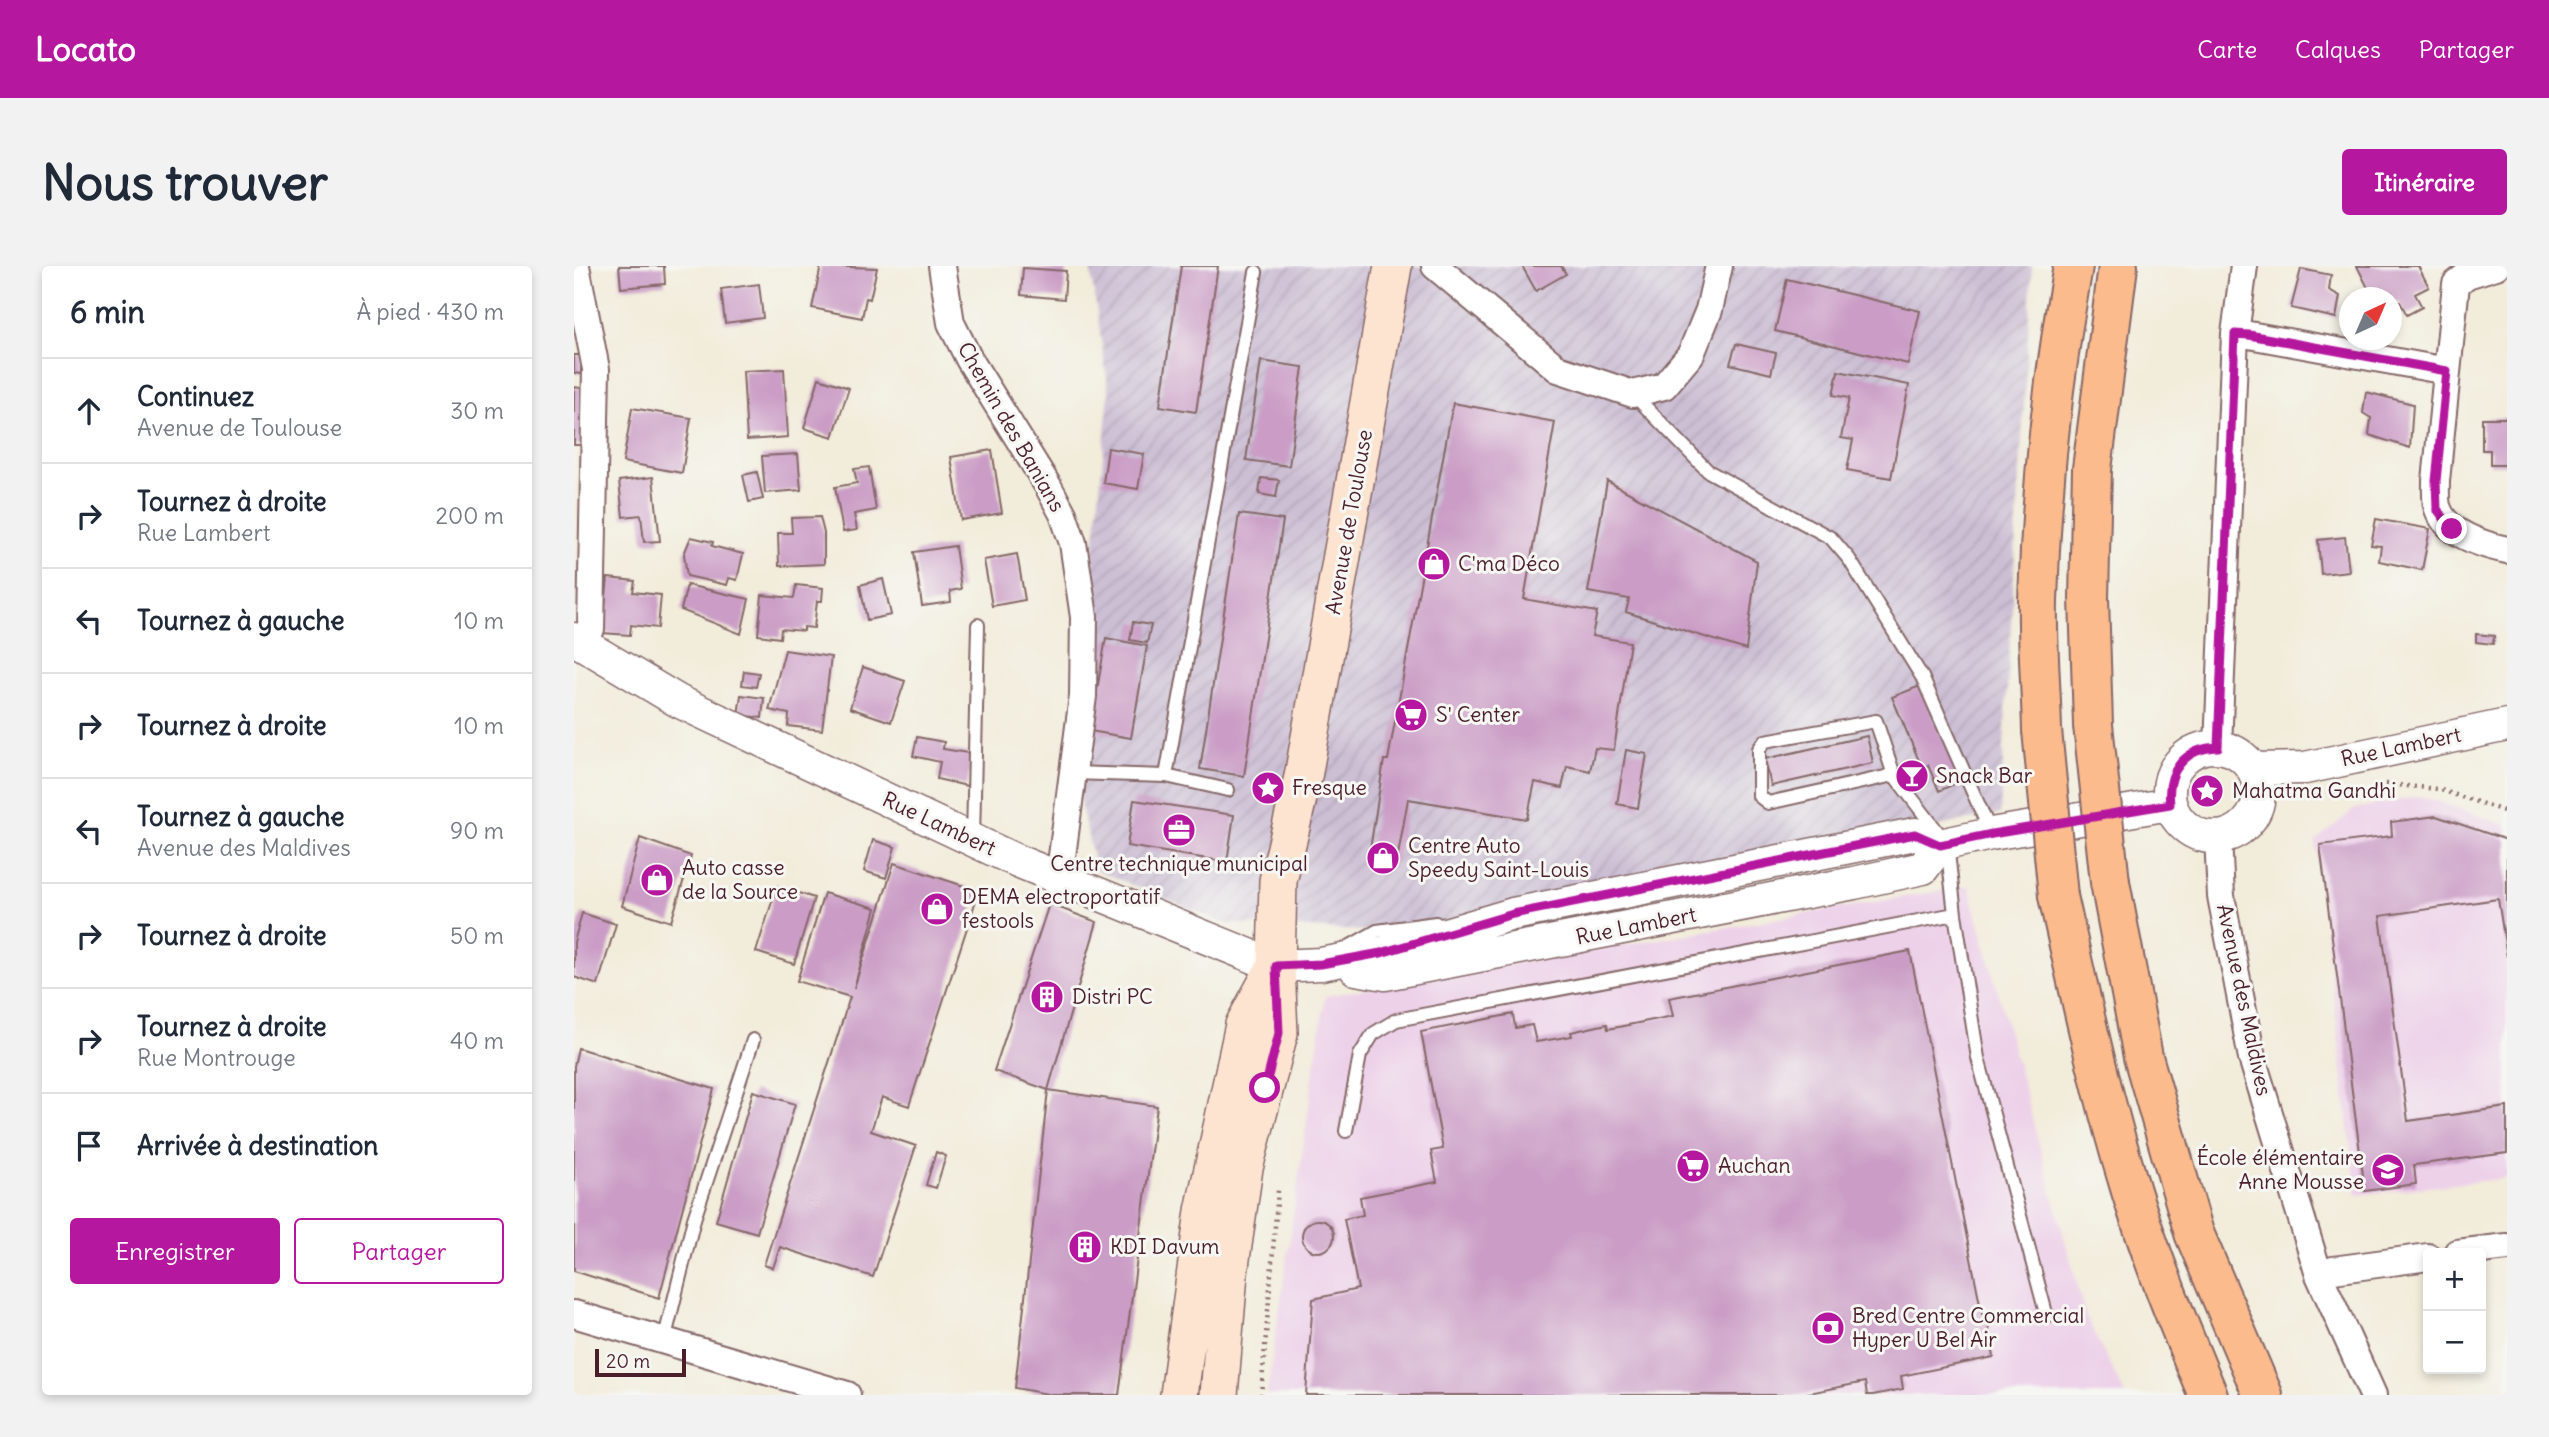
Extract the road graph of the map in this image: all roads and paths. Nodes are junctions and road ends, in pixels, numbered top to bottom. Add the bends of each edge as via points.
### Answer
1 (576, 266) edge
2 (942, 266) edge
3 (1393, 266) edge
4 (1435, 266) edge
5 (1719, 266) edge
6 (2073, 266) edge
7 (2118, 266) edge
8 (2245, 266) edge
9 (2496, 266) edge
10 (1256, 272) dead end
11 (2235, 334) junction
12 (2447, 371) junction
13 (1633, 394) junction
14 (2507, 550) edge
15 (978, 625) dead end
16 (579, 642) edge
17 (2507, 725) edge
18 (2218, 747) junction
19 (2253, 769) junction
20 (1073, 773) junction
21 (1894, 775) junction
22 (1166, 776) junction
23 (2384, 784) dead end
24 (1228, 790) dead end
25 (2170, 804) junction
26 (2507, 812) edge
27 (1992, 834) junction
28 (2218, 838) junction
29 (973, 840) junction
30 (1944, 845) junction
31 (1059, 879) junction
32 (1955, 914) junction
33 (1321, 964) junction
34 (1276, 966) junction
35 (753, 1040) dead end
36 (1346, 1131) dead end
37 (1279, 1177) dead end
38 (2507, 1247) edge
39 (2486, 1250) edge
40 (2423, 1258) edge
41 (2319, 1275) junction
42 (574, 1314) edge
43 (2047, 1317) dead end
44 (664, 1341) junction
45 (847, 1395) edge
46 (1179, 1395) edge
47 (1219, 1395) edge
48 (1261, 1395) edge
49 (2208, 1395) edge
50 (2263, 1395) edge
51 (2373, 1395) edge

1 - 16 street via 596,369 591,629
2 - 20 street, Chemin des Banians via 951,323 1048,486 1073,543 1084,617 1083,696
3 - 34 main road, Avenue de Toulouse via 1303,777 1278,880
4 - 13 street via 1558,369
5 - 13 street via 1709,310 1691,354 1664,386
6 - 49 highway, bridge via 2047,462 2038,603 2042,730 2058,896 2096,1068 2131,1192
7 - 50 highway, bridge via 2092,469 2089,598 2093,724 2110,882 2143,1057 2194,1233
8 - 11 street
9 - 12 street via 2466,275 2456,284
10 - 22 lane
11 - 12 street
11 - 18 street
12 - 14 street via 2437,509 2452,529
13 - 27 lane via 1708,471 1831,538 1849,559 1922,677
15 - 29 lane
16 - 29 street, Rue Lambert via 678,701
17 - 19 street, Rue Lambert via 2305,768
18 - 19 street via 2238,754
18 - 25 street via 2194,751 2175,768
19 - 28 street via 2260,794 2252,819 2242,829
20 - 22 lane
20 - 31 street, Chemin des Banians
21 - 21 lane via 1876,721 1765,741 1759,749 1759,796 1768,803
21 - 30 lane
22 - 24 lane
23 - 26 path via 2438,789
25 - 27 street, Rue Lambert
25 - 28 street via 2175,816 2193,833
27 - 30 street, Rue Lambert
28 - 41 street, Avenue des Maldives via 2221,896 2252,1058
29 - 31 street, Rue Lambert
30 - 32 lane
30 - 33 street, Rue Lambert via 1915,834 1513,914 1381,953
30 - 33 street, Rue Lambert via 1923,868 1775,900 1385,974
31 - 34 street, Rue Lambert
32 - 36 lane via 1396,1020 1373,1034 1360,1055
32 - 43 lane via 1978,1058
33 - 34 street, Rue Lambert
34 - 46 main road, Avenue de Toulouse via 1244,1025 1204,1211
34 - 47 main road, Avenue de Toulouse via 1279,1033 1244,1168
35 - 44 lane via 694,1219
37 - 48 path
38 - 39 street
40 - 41 street
41 - 51 street, Avenue des Maldives
42 - 44 street
44 - 45 street

